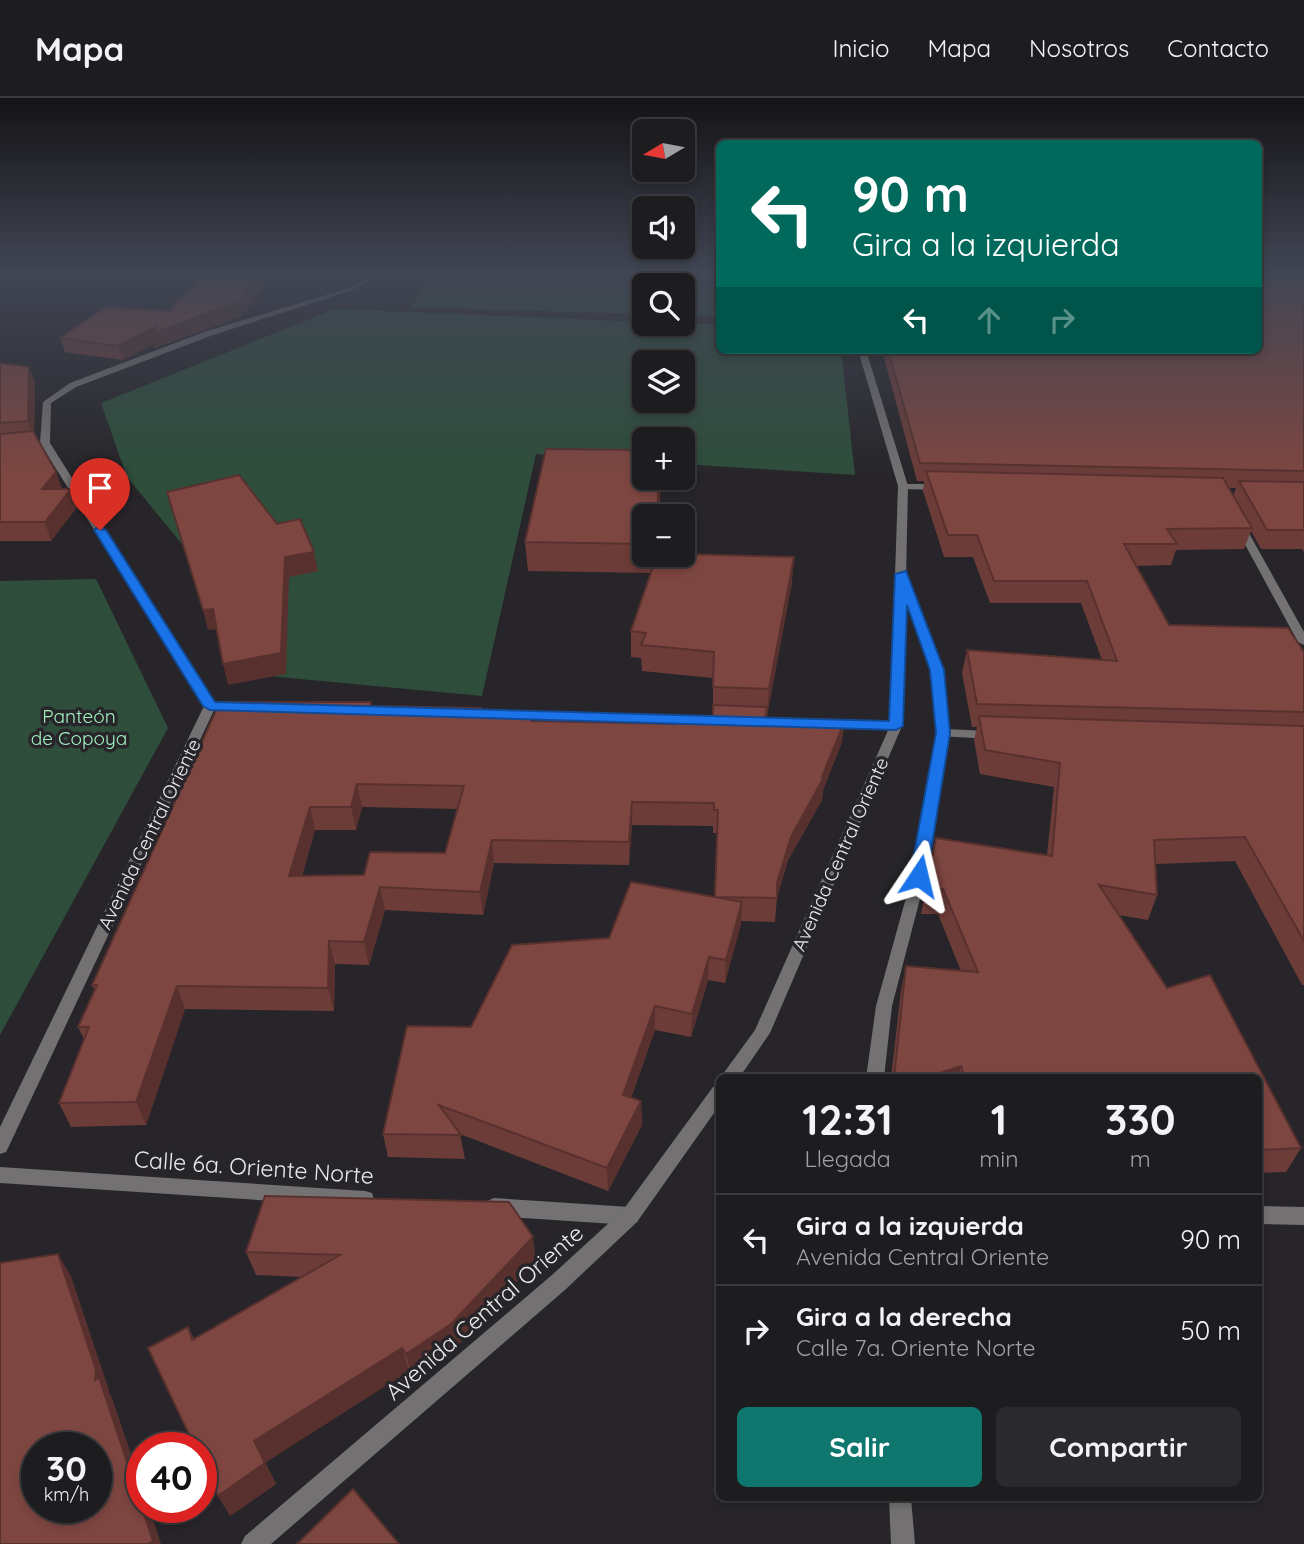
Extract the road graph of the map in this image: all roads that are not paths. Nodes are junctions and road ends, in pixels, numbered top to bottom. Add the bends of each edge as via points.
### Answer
1 (188, 341) edge
2 (863, 354) edge
3 (903, 486) junction
4 (958, 487) edge
5 (1234, 517) edge
6 (902, 574) junction
7 (1304, 642) edge
8 (210, 706) junction
9 (224, 706) edge
10 (448, 713) edge
11 (700, 720) edge
12 (812, 723) edge
13 (896, 726) junction
14 (943, 733) junction
15 (1012, 735) edge
16 (732, 1074) edge
17 (876, 1074) edge
18 (716, 1096) edge
19 (0, 1146) edge
20 (0, 1175) edge
21 (383, 1200) edge
22 (479, 1206) edge
23 (1262, 1215) edge
24 (630, 1216) junction
25 (1304, 1216) edge
26 (900, 1501) edge
27 (253, 1544) edge
28 (903, 1544) edge

1 - 8 street via 73,385 47,402 39,443
2 - 3 street, Avenida Central Oriente
3 - 4 street
3 - 6 street, Avenida Central Oriente
5 - 7 street
6 - 13 street, Avenida Central Oriente
6 - 14 street via 937,670
8 - 9 street
8 - 19 street, Avenida Central Oriente
10 - 11 street
12 - 13 street
13 - 16 street, Avenida Central Oriente via 762,1032
14 - 15 street
14 - 17 street via 919,876 884,1006
18 - 24 street, Avenida Central Oriente
20 - 21 street, Calle 6a. Oriente Norte
22 - 24 street
23 - 25 street
24 - 27 street, Avenida Central Oriente
26 - 28 street

